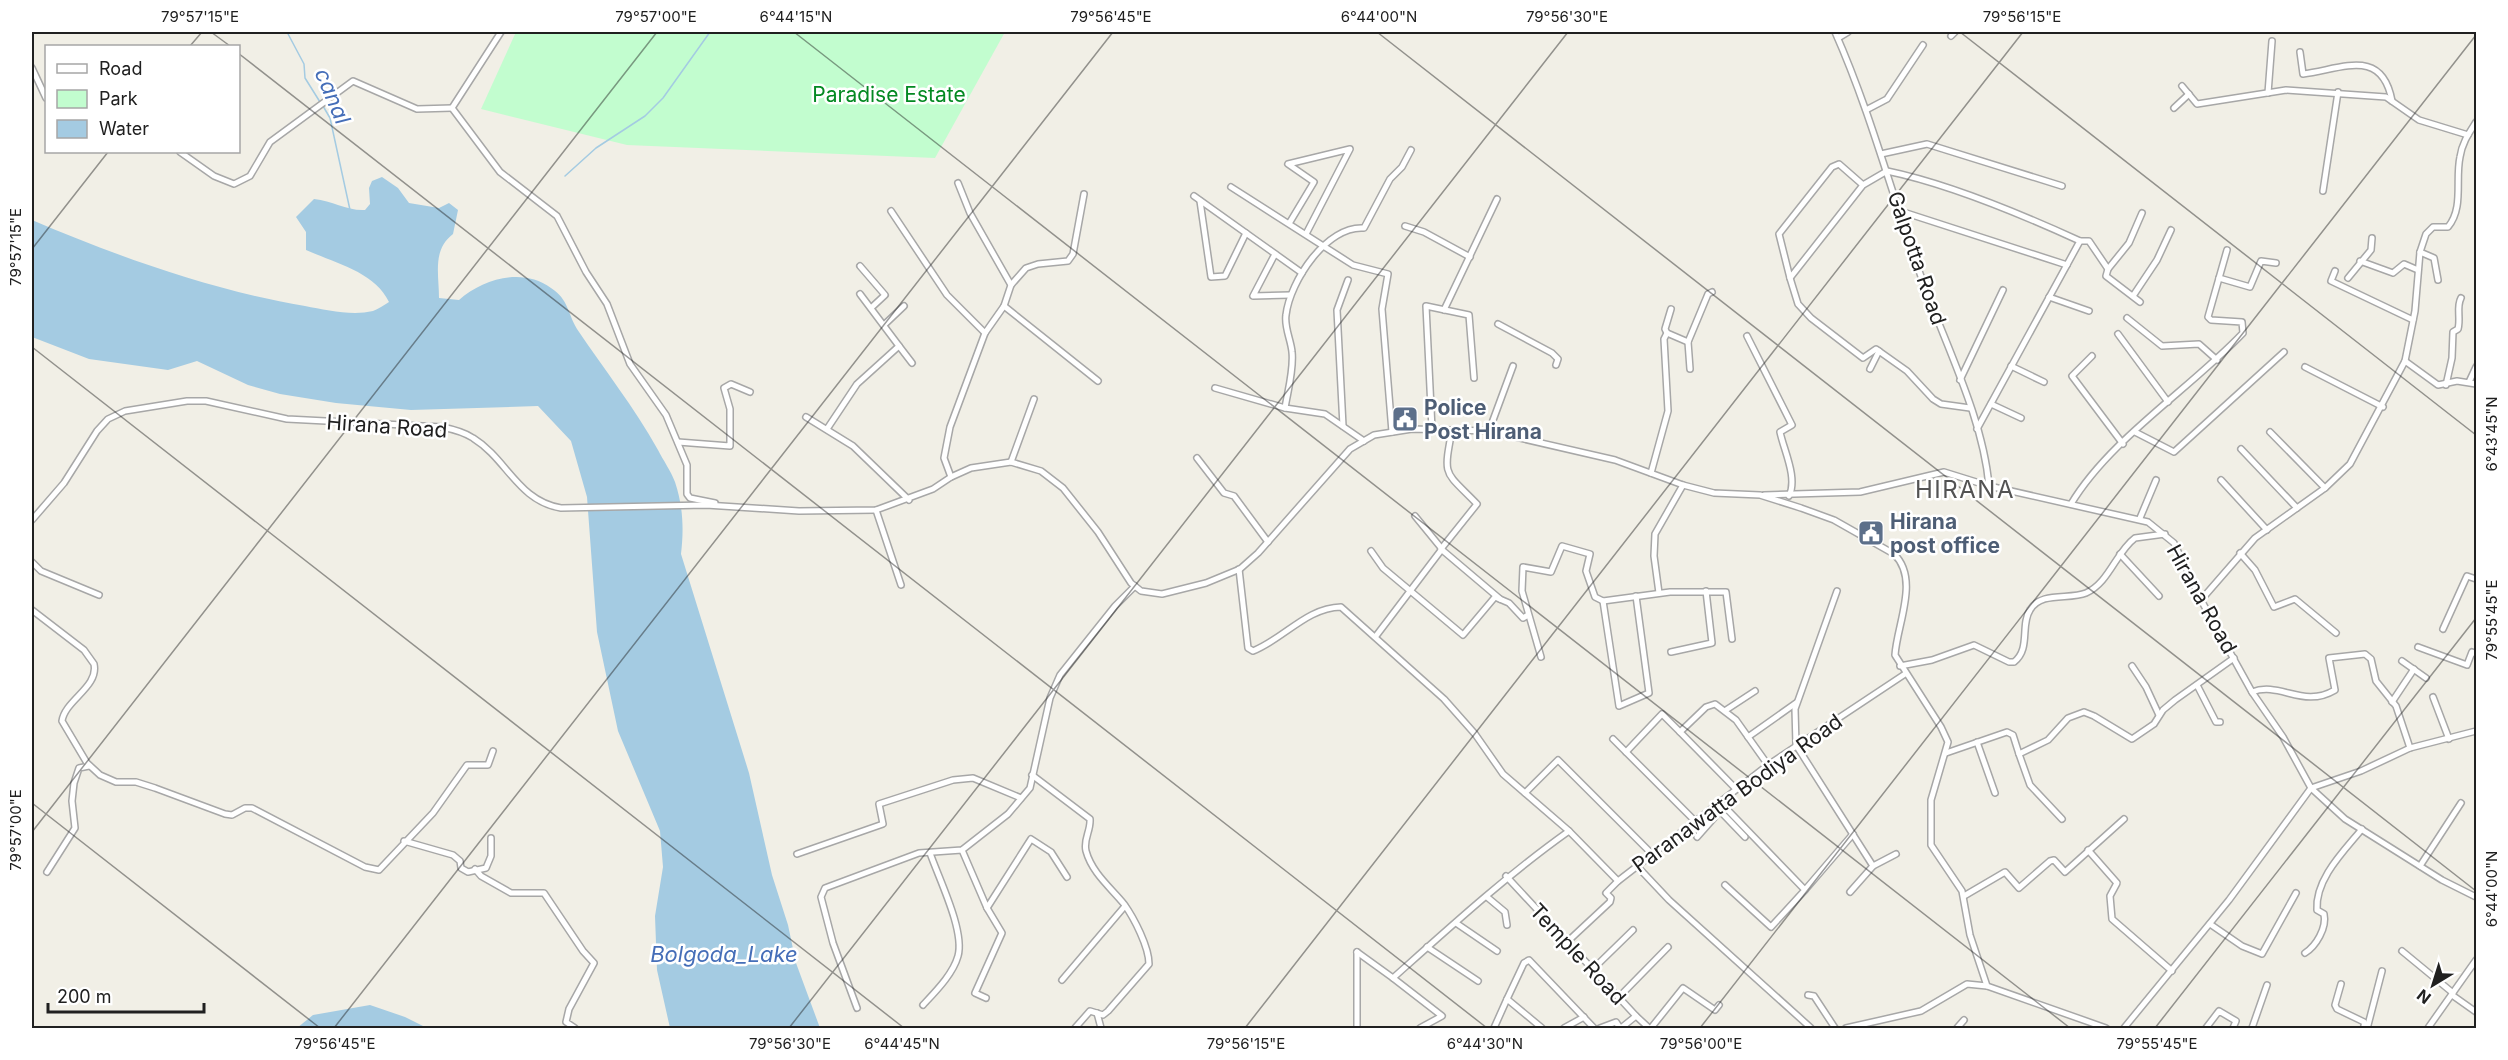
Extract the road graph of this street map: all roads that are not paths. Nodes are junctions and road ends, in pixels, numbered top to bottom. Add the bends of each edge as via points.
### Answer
1 (501, 32) edge
2 (1835, 32) edge
3 (1848, 32) edge
4 (1838, 38) junction
5 (2272, 41) dead end
6 (1923, 45) dead end
7 (2300, 52) dead end
8 (32, 68) edge
9 (2182, 86) dead end
10 (2338, 92) junction
11 (2268, 93) junction
12 (2189, 94) junction
13 (45, 96) edge
14 (2392, 101) junction
15 (452, 108) junction
16 (2174, 108) dead end
17 (1866, 110) junction
18 (2476, 122) edge
19 (2468, 135) junction
20 (1411, 150) dead end
21 (181, 153) edge
22 (1881, 154) junction
23 (1887, 171) junction
24 (958, 183) dead end
25 (1863, 185) junction
26 (2062, 186) dead end
27 (1231, 187) dead end
28 (2323, 191) dead end
29 (1084, 194) dead end
30 (1194, 196) dead end
31 (1497, 199) dead end
32 (1200, 201) junction
33 (891, 211) dead end
34 (1900, 211) junction
35 (2142, 213) dead end
36 (1290, 222) junction
37 (1405, 226) dead end
38 (2171, 230) dead end
39 (1246, 233) junction
40 (1306, 234) junction
41 (2372, 238) dead end
42 (2080, 241) junction
43 (1321, 247) junction
44 (2227, 250) dead end
45 (2420, 252) junction
46 (1275, 254) junction
47 (1470, 257) junction
48 (2360, 261) junction
49 (2276, 263) dead end
50 (2067, 266) junction
51 (860, 267) dead end
52 (2108, 269) junction
53 (2418, 270) junction
54 (2335, 271) dead end
55 (1302, 273) junction
56 (1790, 278) junction
57 (2219, 278) junction
58 (2348, 278) dead end
59 (1348, 280) dead end
60 (2438, 280) dead end
61 (1011, 285) junction
62 (2003, 290) dead end
63 (1712, 292) dead end
64 (860, 294) dead end
65 (1290, 295) junction
66 (2133, 296) junction
67 (2049, 297) junction
68 (2461, 298) dead end
69 (2140, 302) dead end
70 (904, 306) dead end
71 (1004, 306) junction
72 (871, 308) junction
73 (1671, 309) dead end
74 (1444, 310) junction
75 (2089, 311) dead end
76 (2127, 318) dead end
77 (2414, 320) junction
78 (1498, 324) dead end
79 (884, 325) junction
80 (985, 333) junction
81 (1667, 333) junction
82 (2118, 334) dead end
83 (1747, 336) dead end
84 (1688, 342) junction
85 (899, 346) junction
86 (1879, 351) junction
87 (2284, 352) dead end
88 (2092, 356) dead end
89 (2217, 360) junction
90 (2405, 361) junction
91 (912, 363) dead end
92 (1556, 365) dead end
93 (1513, 366) dead end
94 (2011, 366) junction
95 (2305, 367) dead end
96 (2476, 367) edge
97 (1690, 369) dead end
98 (1870, 369) dead end
99 (1474, 378) dead end
100 (1960, 380) junction
101 (1098, 381) dead end
102 (2044, 382) dead end
103 (2469, 382) junction
104 (2476, 384) edge
105 (2446, 385) junction
106 (1215, 388) dead end
107 (750, 392) dead end
108 (1034, 399) dead end
109 (2168, 402) junction
110 (1990, 404) junction
111 (2382, 407) junction
112 (1285, 408) junction
113 (1970, 408) junction
114 (806, 417) dead end
115 (2021, 418) dead end
116 (1343, 426) junction
117 (827, 429) junction
118 (1432, 429) junction
119 (1977, 429) junction
120 (1452, 430) junction
121 (1489, 430) junction
122 (1392, 432) junction
123 (2135, 432) junction
124 (2270, 432) dead end
125 (1364, 441) junction
126 (678, 442) junction
127 (2123, 444) junction
128 (2241, 449) dead end
129 (1197, 458) dead end
130 (1011, 462) junction
131 (1651, 473) junction
132 (951, 477) junction
133 (2156, 480) dead end
134 (2221, 480) dead end
135 (1683, 485) junction
136 (1989, 486) junction
137 (2325, 488) junction
138 (1790, 494) junction
139 (1760, 495) junction
140 (909, 500) junction
141 (1786, 503) junction
142 (2071, 504) junction
143 (718, 506) junction
144 (2297, 508) junction
145 (876, 510) junction
146 (1415, 516) dead end
147 (2140, 518) junction
148 (32, 520) edge
149 (2267, 530) junction
150 (2165, 534) junction
151 (1268, 542) junction
152 (1441, 549) junction
153 (1371, 551) dead end
154 (2240, 553) junction
155 (2120, 554) junction
156 (32, 562) edge
157 (1239, 569) junction
158 (2476, 579) edge
159 (901, 585) dead end
160 (1135, 586) junction
161 (1409, 590) junction
162 (1706, 591) junction
163 (1837, 591) dead end
164 (1659, 593) junction
165 (99, 595) dead end
166 (1636, 596) junction
167 (2159, 597) dead end
168 (1500, 599) junction
169 (2201, 600) junction
170 (1603, 601) junction
171 (32, 610) edge
172 (1528, 615) junction
173 (2443, 629) dead end
174 (2336, 633) dead end
175 (1376, 636) junction
176 (1732, 639) dead end
177 (2418, 647) dead end
178 (2327, 650) dead end
179 (1671, 652) dead end
180 (2476, 654) edge
181 (1541, 657) dead end
182 (2234, 658) junction
183 (2329, 658) junction
184 (2402, 661) dead end
185 (1900, 666) junction
186 (2132, 666) dead end
187 (2414, 669) junction
188 (1905, 674) junction
189 (2426, 678) dead end
190 (2197, 685) junction
191 (1755, 691) dead end
192 (2252, 692) junction
193 (2433, 697) dead end
194 (2392, 702) junction
195 (1797, 703) junction
196 (1726, 710) junction
197 (2159, 715) junction
198 (2220, 722) dead end
199 (1680, 732) junction
200 (2476, 732) edge
201 (1748, 737) junction
202 (1613, 739) dead end
203 (2449, 739) junction
204 (1977, 742) junction
205 (1796, 745) junction
206 (2410, 748) junction
207 (493, 751) dead end
208 (1626, 752) junction
209 (1946, 753) junction
210 (2019, 754) junction
211 (1768, 765) junction
212 (89, 766) junction
213 (1032, 776) junction
214 (2312, 788) junction
215 (1736, 789) junction
216 (1525, 793) junction
217 (1995, 793) dead end
218 (1022, 798) junction
219 (1719, 802) junction
220 (2461, 803) dead end
221 (1720, 811) junction
222 (2062, 819) dead end
223 (2124, 819) dead end
224 (1695, 821) junction
225 (2362, 829) junction
226 (1569, 831) junction
227 (1853, 834) junction
228 (1697, 837) dead end
229 (1745, 837) dead end
230 (491, 838) dead end
231 (404, 841) junction
232 (962, 850) junction
233 (2088, 850) junction
234 (930, 853) junction
235 (797, 854) dead end
236 (1652, 854) junction
237 (1896, 854) dead end
238 (1636, 865) junction
239 (1873, 866) junction
240 (2420, 866) junction
241 (475, 869) junction
242 (47, 872) dead end
243 (1506, 876) junction
244 (1067, 877) dead end
245 (1618, 881) junction
246 (1725, 885) dead end
247 (1805, 890) junction
248 (1850, 892) dead end
249 (2296, 893) dead end
250 (1964, 896) junction
251 (1487, 897) junction
252 (2476, 897) edge
253 (1125, 906) junction
254 (987, 908) junction
255 (1456, 923) junction
256 (2210, 924) junction
257 (1507, 925) dead end
258 (1633, 930) dead end
259 (1566, 943) junction
260 (1427, 947) junction
261 (1668, 947) dead end
262 (1497, 951) dead end
263 (2402, 951) dead end
264 (2305, 953) dead end
265 (2476, 960) edge
266 (1592, 970) junction
267 (2172, 971) junction
268 (2382, 971) dead end
269 (1392, 978) junction
270 (1062, 980) dead end
271 (1478, 981) dead end
272 (2341, 984) dead end
273 (2267, 985) dead end
274 (1987, 986) junction
275 (2452, 994) junction
276 (1808, 995) dead end
277 (986, 998) dead end
278 (1618, 998) junction
279 (1508, 999) junction
280 (923, 1005) dead end
281 (1719, 1005) dead end
282 (857, 1008) dead end
283 (2476, 1012) edge
284 (1097, 1013) junction
285 (1636, 1016) junction
286 (1584, 1017) junction
287 (1964, 1020) dead end
288 (1538, 1027) edge
289 (2365, 1028) edge
290 (575, 1029) edge
291 (1075, 1029) edge
292 (1101, 1029) edge
293 (1357, 1029) edge
294 (1420, 1029) edge
295 (1494, 1029) edge
296 (1564, 1029) edge
297 (1594, 1029) edge
298 (1600, 1029) edge
299 (1620, 1029) edge
300 (1650, 1029) edge
301 (1811, 1029) edge
302 (1835, 1029) edge
303 (1846, 1029) edge
304 (1957, 1029) edge
305 (2106, 1029) edge
306 (2124, 1029) edge
307 (2206, 1029) edge
308 (2233, 1029) edge
309 (2252, 1029) edge
310 (2428, 1029) edge

1 - 15 street
2 - 4 street, Galpotta Road
3 - 4 street
4 - 17 street, Galpotta Road
5 - 11 street
6 - 17 street via 1887,99
7 - 14 street via 2303,74 2366,64 2388,83
8 - 13 street
9 - 12 street
10 - 11 street
10 - 14 street
10 - 28 street
11 - 12 street via 2197,104
12 - 16 street
14 - 19 street via 2419,120
15 - 21 street via 417,109 353,81 270,142 250,176 234,184 214,176
15 - 126 street via 500,172 557,216 607,304 630,364 666,415
17 - 22 street, Galpotta Road
18 - 19 street
19 - 45 street via 2459,157 2456,217 2448,227 2433,227
20 - 43 street via 1390,179 1364,228 1353,227
22 - 23 street, Galpotta Road
22 - 26 street via 1928,144
23 - 25 street
23 - 34 street, Galpotta Road
23 - 42 street via 2027,216
24 - 61 street via 970,213
25 - 56 street
25 - 56 street via 1839,164 1832,166 1779,234
27 - 36 street
29 - 61 street via 1073,254 1068,261 1026,268
30 - 32 street
31 - 47 street
32 - 39 street
32 - 39 street via 1211,277 1225,276
33 - 80 street via 947,295
34 - 50 street
34 - 100 street, Galpotta Road
35 - 52 street via 2129,243
36 - 40 street
36 - 40 street via 1314,182 1288,164 1350,149
37 - 47 street via 1424,231
38 - 66 street
39 - 46 street
40 - 43 street
41 - 48 street via 2371,250
42 - 50 street
42 - 52 street via 2089,241
43 - 55 street
43 - 122 street via 1353,265 1388,274 1382,309
44 - 57 street
45 - 53 street
45 - 60 street via 2434,258
46 - 55 street
46 - 65 street via 1253,296
47 - 74 street
48 - 53 street via 2393,273 2404,264
48 - 58 street
49 - 57 street via 2261,261 2250,287
50 - 67 street
51 - 72 street via 885,294
52 - 66 street via 2106,276
53 - 77 street
54 - 77 street via 2331,281
55 - 65 street
56 - 86 street via 1798,304 1812,318 1863,358 1876,349
57 - 89 street via 2208,317 2244,325 2242,333
59 - 116 street via 1337,310
61 - 71 street
62 - 100 street
63 - 84 street
64 - 72 street
65 - 112 street via 1285,317 1293,353
66 - 69 street
67 - 75 street
67 - 94 street
68 - 105 street
70 - 79 street
71 - 80 street
71 - 101 street
72 - 79 street
73 - 81 street
74 - 99 street via 1469,315
74 - 118 street via 1426,306
76 - 89 street via 2162,346 2199,345
77 - 90 street
78 - 92 street via 1552,353 1558,359
79 - 85 street
80 - 132 street via 950,427 944,458
81 - 84 street
81 - 131 street via 1664,339 1668,411
82 - 109 street
83 - 138 street via 1792,425 1780,432 1790,465
84 - 97 street
85 - 91 street
85 - 117 street via 857,384
86 - 98 street
86 - 113 street via 1907,371 1933,399
87 - 123 street via 2174,452
88 - 127 street via 2072,376
89 - 109 street
90 - 105 street via 2438,385
90 - 111 street
93 - 121 street
94 - 102 street
94 - 110 street
95 - 111 street
96 - 103 street
100 - 113 street, Galpotta Road
103 - 104 street
103 - 105 street
106 - 112 street
107 - 126 street via 731,384 724,388 730,409 730,446
108 - 130 street
109 - 123 street
110 - 115 street
110 - 119 street
111 - 137 street via 2350,464
112 - 116 street via 1325,414
113 - 119 street, Galpotta Road
114 - 117 street
116 - 125 street
117 - 140 street via 853,446
118 - 120 street
118 - 122 street
119 - 136 street, Galpotta Road via 1987,460
120 - 121 street
120 - 152 street via 1447,473 1478,504
121 - 131 street via 1615,460
122 - 125 street
123 - 127 street
124 - 137 street
125 - 151 street via 1350,449
126 - 143 street via 687,465 687,494
127 - 142 street via 2082,485
128 - 144 street
129 - 151 street via 1224,493 1234,496
130 - 132 street, Hirana Road via 971,468
130 - 160 street via 1041,471 1063,488
131 - 135 street
132 - 140 street, Hirana Road
133 - 147 street
134 - 149 street
135 - 139 street via 1714,493
135 - 164 street via 1655,534
136 - 138 street via 1944,472 1860,492
136 - 142 street
137 - 144 street
138 - 139 street
138 - 141 street
139 - 141 street
140 - 145 street, Hirana Road
141 - 185 street via 1834,520 1902,562 1907,585 1896,641 1895,656
142 - 147 street
143 - 145 street, Hirana Road
143 - 148 street, Hirana Road via 546,506 532,498 474,439 449,429 287,419 206,401 187,401 125,411 108,419 64,483
144 - 149 street
145 - 159 street
146 - 152 street
147 - 150 street
149 - 154 street
150 - 155 street, Hirana Road via 2135,538
150 - 169 street, Hirana Road via 2174,543
151 - 157 street
152 - 161 street
152 - 168 street
153 - 161 street via 1383,568
154 - 169 street
154 - 174 street via 2255,570 2274,607 2295,599
155 - 167 street
155 - 185 street, Hirana Road via 2099,584 2086,593 2045,598 2030,610 2023,650 2014,662 1974,645
156 - 165 street via 41,571
157 - 160 street via 1206,583 1162,594 1141,591
157 - 175 street, Paranawatta Bodiya Road via 1248,648 1253,651 1272,643 1307,615 1328,607 1341,607
158 - 173 street via 2467,576
160 - 213 street via 1060,675 1050,698
161 - 168 street via 1463,635 1495,597
161 - 175 street
162 - 164 street
162 - 176 street via 1726,592
162 - 179 street via 1712,643
163 - 195 street
164 - 166 street
166 - 170 street
166 - 170 street via 1649,693 1618,706
168 - 172 street via 1523,618
169 - 182 street, Hirana Road
170 - 172 street via 1595,597 1586,571 1590,555 1563,546 1551,572 1523,567 1522,591
171 - 212 street via 84,650 94,664 91,680 64,712 62,721
172 - 181 street
175 - 216 street, Paranawatta Bodiya Road via 1444,699 1503,774
177 - 180 street via 2467,665 2472,652
178 - 183 street
182 - 190 street
182 - 192 street, Hirana Road
183 - 192 street via 2335,690 2329,693 2302,698 2265,689
183 - 194 street via 2347,654 2369,656 2376,681
184 - 187 street
185 - 188 street
186 - 197 street
187 - 189 street
187 - 194 street
188 - 205 street, Paranawatta Bodiya Road
188 - 209 street via 1941,727 1948,742
190 - 197 street
190 - 198 street via 2216,722
191 - 196 street
192 - 214 street, Hirana Road
193 - 203 street
194 - 206 street
195 - 201 street
195 - 205 street
196 - 199 street via 1715,704 1706,707
196 - 201 street
197 - 210 street via 2154,724 2132,739 2094,716 2076,714 2048,740
199 - 208 street via 1662,714
199 - 215 street
200 - 203 street
201 - 211 street
202 - 208 street
203 - 206 street
204 - 209 street
204 - 210 street via 2011,733
204 - 217 street
205 - 211 street, Paranawatta Bodiya Road
205 - 227 street
206 - 214 street
207 - 231 street via 488,765 466,765 433,813
208 - 224 street
209 - 250 street via 1931,800 1931,844
210 - 222 street via 2036,795
211 - 215 street, Paranawatta Bodiya Road
212 - 231 street via 108,779 155,788 225,814 252,808 365,867 379,870
212 - 242 street via 79,768 74,783 75,828
213 - 218 street via 1030,788
213 - 253 street via 1090,819 1086,852 1103,883
214 - 225 street, Hirana Road via 2345,819
214 - 256 street
215 - 219 street, Paranawatta Bodiya Road
216 - 226 street, Paranawatta Bodiya Road
216 - 236 street via 1558,760
218 - 232 street
218 - 235 street via 973,778 953,780 879,804 883,824
219 - 221 street
219 - 224 street, Paranawatta Bodiya Road
219 - 247 street
220 - 240 street
221 - 228 street
221 - 229 street
223 - 233 street
224 - 236 street, Paranawatta Bodiya Road
225 - 240 street, Hirana Road
225 - 264 street via 2320,888 2318,910 2325,919 2315,947
226 - 243 street
226 - 245 street, Paranawatta Bodiya Road
227 - 239 street
227 - 247 street
230 - 241 street via 486,868
231 - 241 street via 453,855 468,872
232 - 234 street
232 - 254 street
233 - 250 street via 2065,872 2050,861 2019,888 2005,872
233 - 267 street via 2117,883 2110,896 2112,919
234 - 280 street via 960,938 958,957 943,984
234 - 282 street via 920,853 825,888 821,897 833,943
236 - 238 street, Paranawatta Bodiya Road
237 - 239 street
238 - 245 street, Paranawatta Bodiya Road
238 - 301 street
239 - 248 street
240 - 252 street, Hirana Road
241 - 290 street via 512,893 544,893 594,963 568,1009 566,1022
243 - 251 street
243 - 259 street, Temple Road
244 - 254 street via 1051,852 1031,839
245 - 259 street via 1606,893 1610,902
246 - 247 street via 1771,927
249 - 256 street via 2262,954 2242,946
250 - 274 street via 1972,944
251 - 255 street
251 - 257 street via 1506,912
253 - 270 street
253 - 284 street via 1149,955 1149,964 1108,1011
254 - 277 street via 1002,933 975,993
255 - 260 street
255 - 262 street
256 - 267 street
258 - 266 street
259 - 266 street, Temple Road
260 - 269 street
260 - 271 street
261 - 278 street
263 - 275 street
265 - 275 street
266 - 278 street, Temple Road
267 - 306 street
268 - 289 street
269 - 293 street via 1357,952
269 - 294 street via 1442,1016
272 - 289 street via 2337,1009 2357,1016
273 - 309 street
274 - 303 street via 1967,984 1921,1011
274 - 305 street
275 - 283 street
275 - 310 street
276 - 302 street via 1814,996
278 - 285 street, Temple Road
279 - 286 street via 1529,960
279 - 288 street
279 - 295 street
281 - 300 street via 1715,1010 1683,988
284 - 291 street via 1090,1011
284 - 292 street
285 - 299 street, Temple Road
285 - 300 street
286 - 296 street
286 - 297 street
287 - 304 street
298 - 299 street via 1616,1022
307 - 308 street via 2219,1011 2236,1021

